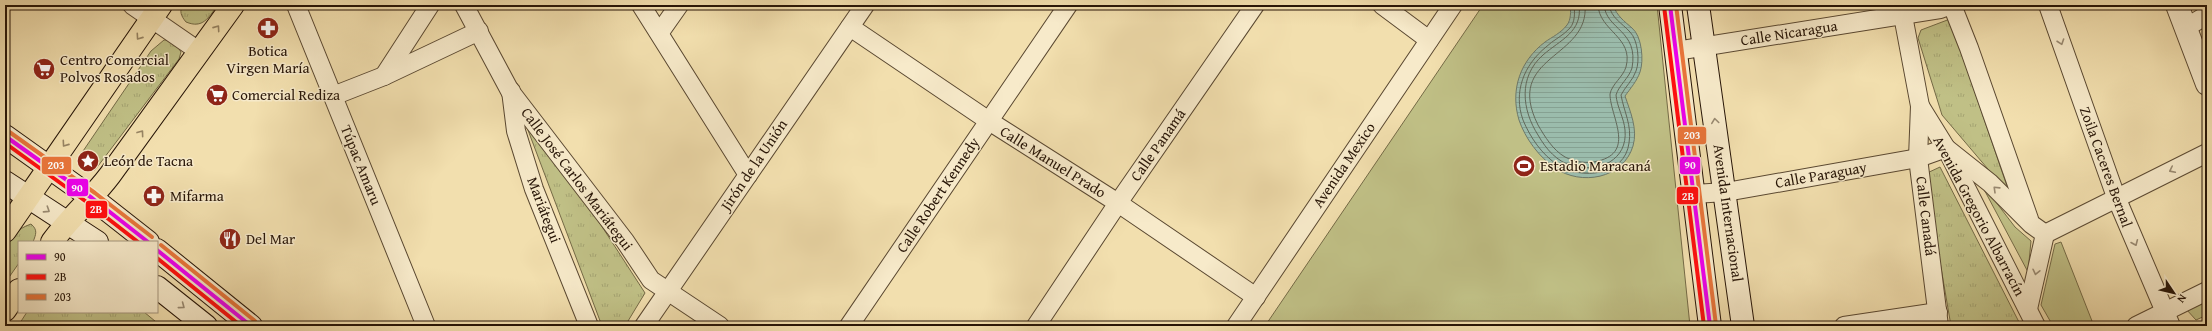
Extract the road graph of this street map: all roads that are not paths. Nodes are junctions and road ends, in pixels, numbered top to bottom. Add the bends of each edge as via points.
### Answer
1 (132, 5) edge
2 (232, 5) edge
3 (296, 5) edge
4 (430, 5) edge
5 (464, 5) edge
6 (642, 5) edge
7 (679, 5) edge
8 (865, 5) edge
9 (1068, 5) edge
10 (1255, 5) edge
11 (1382, 5) edge
12 (1453, 5) edge
13 (1670, 5) edge
14 (1698, 5) edge
15 (1951, 5) edge
16 (2048, 5) edge
17 (2177, 5) edge
18 (1902, 9) edge
19 (157, 11) edge
20 (2207, 15) edge
21 (850, 27) junction
22 (2185, 28) junction
23 (479, 31) junction
24 (660, 32) junction
25 (1429, 40) junction
26 (1704, 47) junction
27 (1676, 51) junction
28 (200, 52) junction
29 (384, 76) junction
30 (2207, 84) edge
31 (510, 91) junction
32 (333, 96) junction
33 (1920, 106) junction
34 (989, 121) junction
35 (5, 136) edge
36 (1946, 148) junction
37 (2207, 152) edge
38 (1918, 158) junction
39 (50, 167) junction
40 (748, 175) junction
41 (5, 182) edge
42 (1726, 192) junction
43 (1694, 194) junction
44 (28, 197) junction
45 (2116, 197) junction
46 (92, 198) junction
47 (1118, 203) junction
48 (66, 222) junction
49 (2038, 229) junction
50 (5, 231) edge
51 (53, 241) edge
52 (95, 241) edge
53 (147, 241) edge
54 (158, 251) edge
55 (158, 288) edge
56 (668, 290) junction
57 (18, 291) edge
58 (2207, 291) edge
59 (1256, 297) junction
60 (2028, 309) junction
61 (5, 310) edge
62 (1938, 319) edge
63 (2168, 319) edge
64 (206, 326) edge
65 (251, 326) edge
66 (426, 326) edge
67 (589, 326) edge
68 (644, 326) edge
69 (720, 326) edge
70 (849, 326) edge
71 (1036, 326) edge
72 (1236, 326) edge
73 (1710, 326) edge
74 (1743, 326) edge
75 (1844, 326) edge
76 (2036, 326) edge
77 (2136, 326) edge

1 - 19 street
28 -> 2 highway
3 - 32 street, Túpac Amaru
4 - 29 street
5 - 23 street, Calle José Carlos Mariátegui
6 - 24 street
7 - 24 street
8 - 21 street, Jirón de la Unión
9 - 34 street, Calle Robert Kennedy
10 - 47 street, Calle Panamá
11 - 25 street
12 - 25 street, Avenida Mexico
13 - 27 main road, Avenida Internacional
14 - 26 main road, Avenida Internacional
15 - 18 street, Calle Nicaragua via 1940,9
15 - 49 street
16 -> 45 street, Zoila Caceres Bernal
17 - 22 main road
18 - 26 street, Calle Nicaragua
18 - 33 street
19 - 28 street
19 -> 39 highway
20 - 22 street
21 - 34 street, Calle Manuel Prado
21 - 40 street, Jirón de la Unión
22 - 30 main road
23 - 29 street
23 - 31 street, Calle José Carlos Mariátegui
24 - 40 street
25 - 59 street, Avenida Mexico
26 - 27 street, Calle Nicaragua
42 -> 26 main road, Avenida Internacional
27 - 43 main road, Avenida Internacional
46 -> 28 highway
29 - 32 street
31 - 56 street, Calle José Carlos Mariátegui via 625,241 651,280
31 - 67 street, Mariátegui via 516,131 534,189
32 - 66 street, Túpac Amaru
33 - 36 street, Avenida Gregorio Albarracín
33 - 38 street, Calle Canadá
34 - 47 street, Calle Manuel Prado
34 - 70 street, Calle Robert Kennedy
35 - 39 main road
36 - 38 street, Calle Paraguay
49 -> 36 street via 1990,182
36 - 60 street, Avenida Gregorio Albarracín
37 -> 45 street
38 - 42 street, Calle Paraguay
38 - 62 street, Calle Canadá
39 - 44 highway
39 - 46 main road
40 - 56 street, Jirón de la Unión
41 - 44 main road
42 - 43 street, Calle Paraguay
42 - 74 main road, Avenida Internacional
43 - 73 main road, Avenida Internacional
44 -> 48 main road
44 - 50 highway
45 - 49 street
45 -> 63 street, Zoila Caceres Bernal
46 - 48 highway
46 - 53 main road
47 - 59 street, Calle Manuel Prado
47 - 71 street, Calle Panamá
48 - 51 highway
48 - 52 main road
49 -> 60 street
54 - 65 main road
55 -> 64 main road
56 - 68 street, Jirón de la Unión
56 - 69 street, Calle José Carlos Mariátegui
57 - 61 highway
58 - 63 street
59 - 72 street, Avenida Mexico
60 - 76 street, Avenida Gregorio Albarracín
62 - 75 street
63 - 77 street

